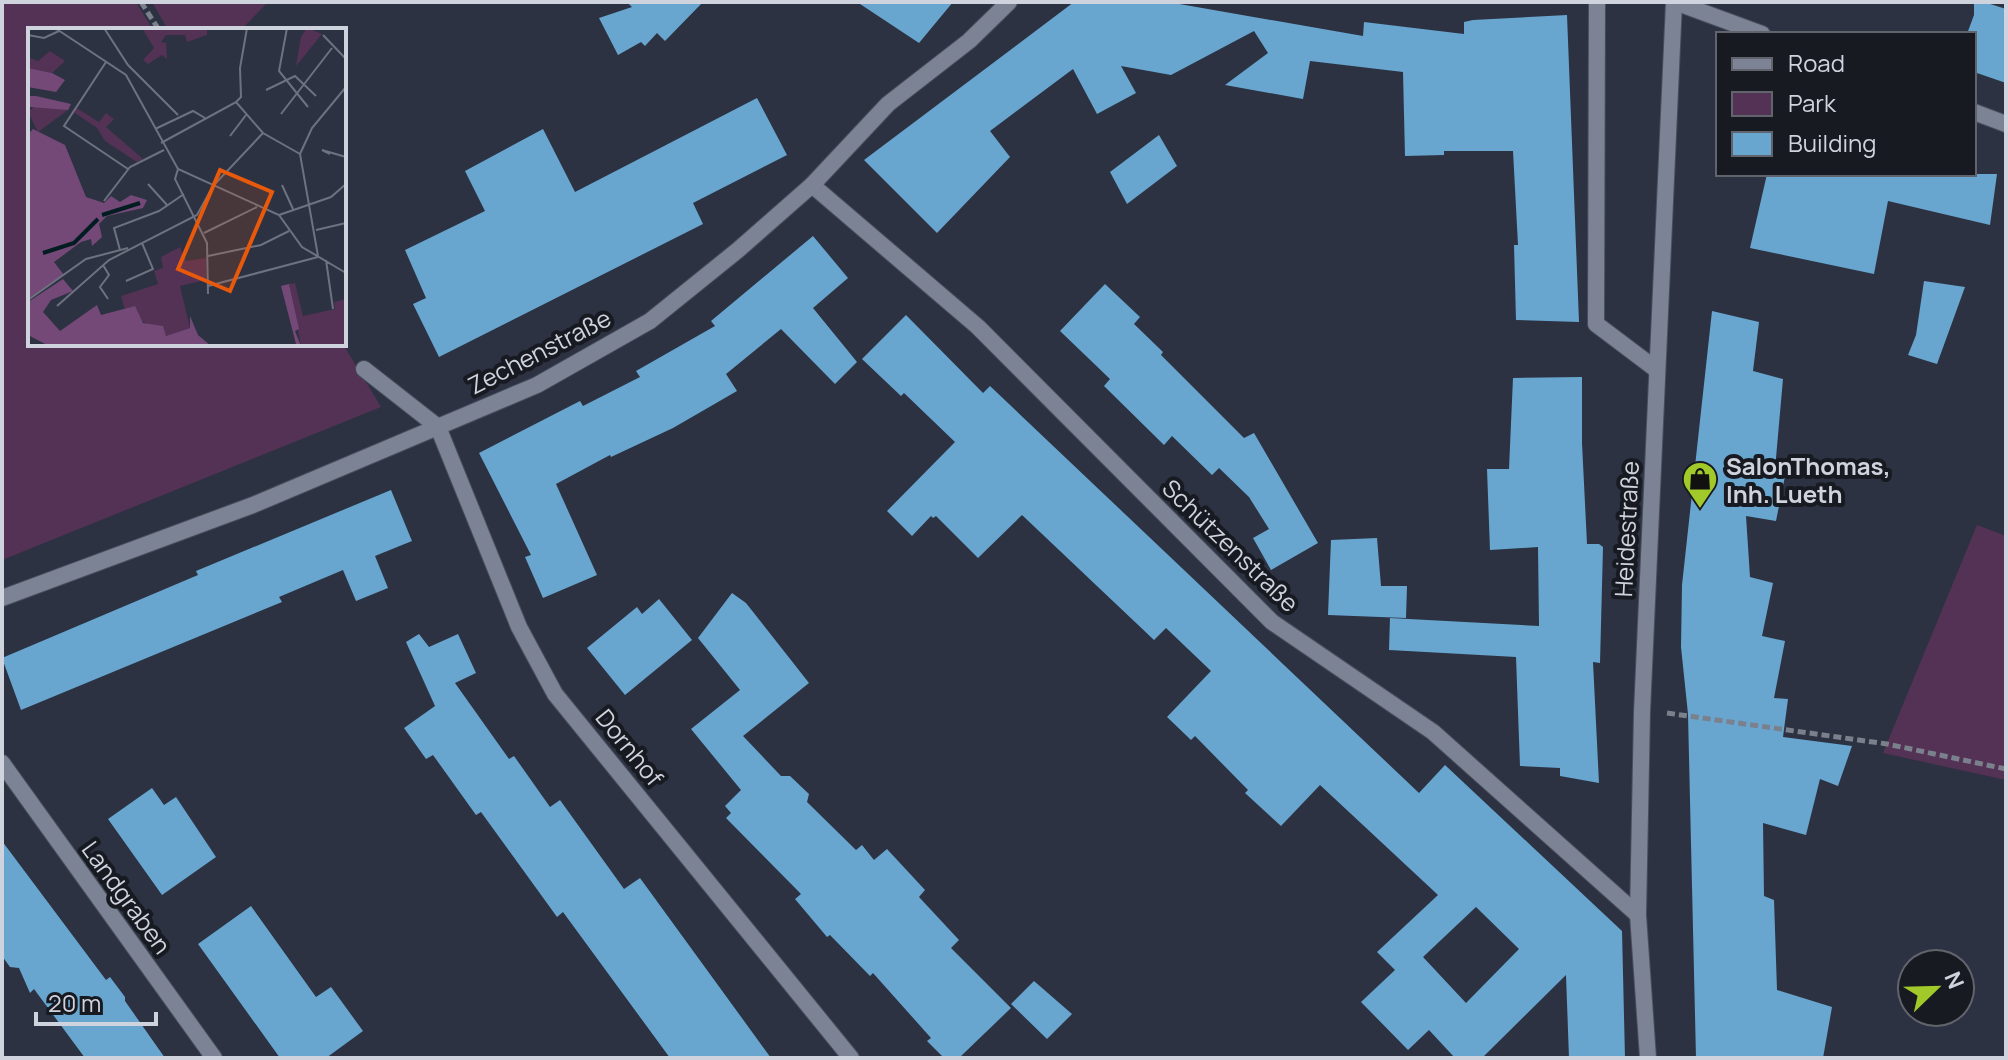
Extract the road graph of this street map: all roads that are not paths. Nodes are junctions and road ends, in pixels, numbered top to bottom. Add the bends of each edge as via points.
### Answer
1 (1009, 2) edge
2 (1597, 2) edge
3 (1674, 2) edge
4 (1756, 32) edge
5 (1976, 113) edge
6 (2006, 124) edge
7 (812, 185) junction
8 (364, 369) dead end
9 (1657, 370) junction
10 (438, 427) junction
11 (2, 598) edge
12 (2, 763) edge
13 (1638, 915) junction
14 (214, 1058) edge
15 (851, 1058) edge
16 (1648, 1058) edge

1 - 7 street, Zechenstraße via 969,41 888,104
2 - 9 street via 1596,324
3 - 4 street
3 - 9 street, Heidestraße
5 - 6 street
7 - 10 street, Zechenstraße via 650,321 537,385
7 - 13 street, Schützenstraße via 978,327 1272,622 1433,732
8 - 10 street
9 - 13 street, Heidestraße
10 - 11 street, Zechenstraße via 253,505
10 - 15 street, Dornhof via 519,627 555,694
12 - 14 street, Landgraben
13 - 16 street, Heidestraße

